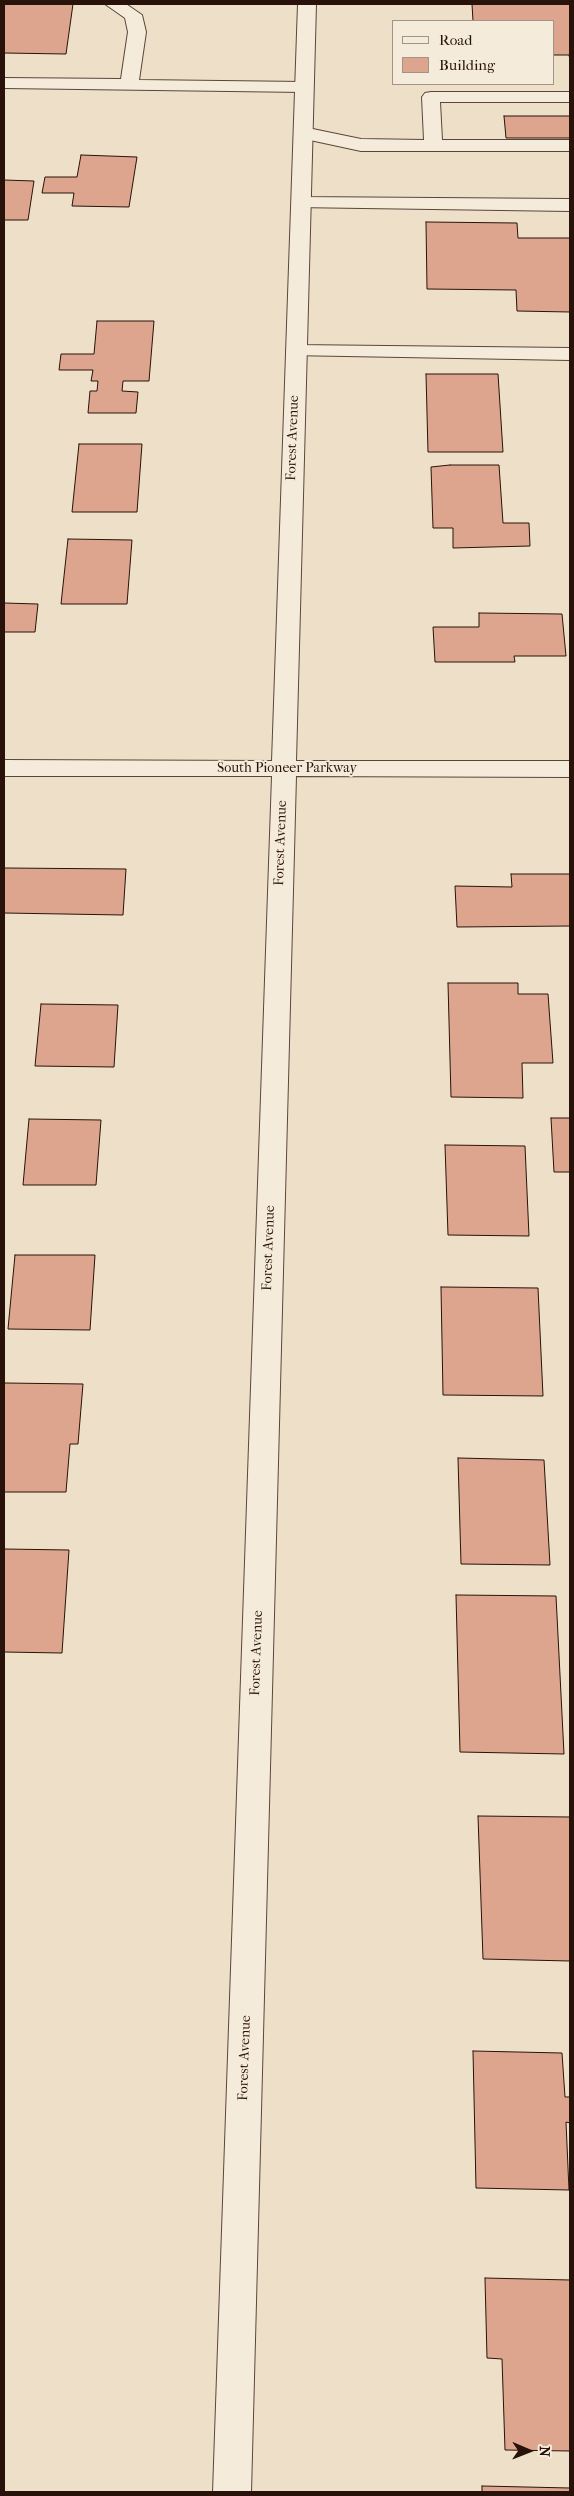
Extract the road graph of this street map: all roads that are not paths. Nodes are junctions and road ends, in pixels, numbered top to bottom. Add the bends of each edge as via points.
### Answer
1 (114, 4) edge
2 (306, 4) edge
3 (4, 83) edge
4 (129, 84) junction
5 (304, 88) junction
6 (570, 97) edge
7 (303, 133) junction
8 (433, 146) junction
9 (570, 146) edge
10 (301, 203) junction
11 (570, 205) edge
12 (296, 351) junction
13 (570, 354) edge
14 (4, 768) edge
15 (570, 769) edge
16 (284, 770) junction
17 (232, 2492) edge

1 - 4 street via 133,15 137,32
2 - 5 street, Forest Avenue
3 - 4 street
4 - 5 street
5 - 7 street, Forest Avenue
6 - 8 street via 431,97
7 - 8 street via 361,145
7 - 10 street, Forest Avenue
8 - 9 street
10 - 11 street
10 - 12 street, Forest Avenue
12 - 13 street
12 - 16 street, Forest Avenue
14 - 16 street, South Pioneer Parkway
15 - 16 street, South Pioneer Parkway
16 - 17 street, Forest Avenue

